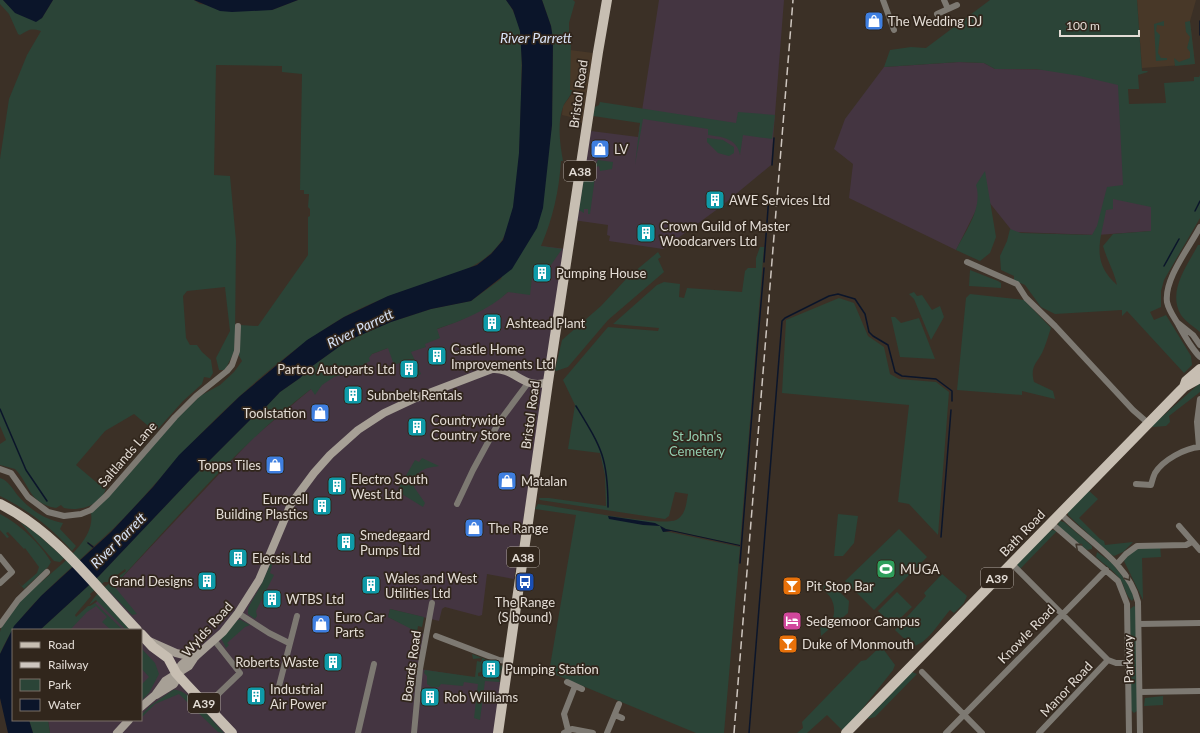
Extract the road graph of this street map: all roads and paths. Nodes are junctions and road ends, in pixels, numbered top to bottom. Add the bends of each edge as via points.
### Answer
1 (602, 0) edge
2 (607, 0) edge
3 (883, 0) edge
4 (944, 0) edge
5 (957, 5) dead end
6 (948, 9) junction
7 (938, 14) dead end
8 (602, 29) junction
9 (894, 30) dead end
10 (1200, 227) edge
11 (967, 262) dead end
12 (1177, 322) junction
13 (238, 326) dead end
14 (1200, 345) edge
15 (1200, 357) edge
16 (1200, 369) edge
17 (1200, 378) edge
18 (548, 382) junction
19 (528, 383) junction
20 (1184, 387) junction
21 (1200, 398) edge
22 (1198, 416) edge
23 (1148, 423) junction
24 (1199, 447) edge
25 (0, 469) edge
26 (1136, 484) dead end
27 (1151, 485) junction
28 (1158, 488) dead end
29 (0, 504) edge
30 (457, 504) dead end
31 (1060, 513) junction
32 (1051, 523) junction
33 (1179, 526) dead end
34 (1192, 542) junction
35 (1097, 547) junction
36 (1200, 550) edge
37 (1090, 556) junction
38 (0, 557) edge
39 (1010, 563) junction
40 (1118, 564) junction
41 (1106, 570) junction
42 (47, 572) dead end
43 (0, 583) edge
44 (1138, 602) junction
45 (432, 603) dead end
46 (1127, 604) junction
47 (238, 613) junction
48 (1061, 614) junction
49 (297, 616) dead end
50 (1200, 623) edge
51 (1139, 624) junction
52 (0, 625) edge
53 (136, 629) edge
54 (143, 636) edge
55 (436, 636) dead end
56 (214, 640) junction
57 (289, 643) junction
58 (195, 657) junction
59 (1108, 660) junction
60 (508, 661) junction
61 (1128, 663) junction
62 (374, 664) dead end
63 (922, 672) dead end
64 (176, 673) junction
65 (273, 676) dead end
66 (280, 678) junction
67 (566, 682) dead end
68 (575, 686) junction
69 (582, 689) dead end
70 (278, 690) dead end
71 (1200, 691) edge
72 (1140, 692) junction
73 (212, 700) dead end
74 (619, 704) dead end
75 (142, 706) edge
76 (615, 715) junction
77 (964, 715) junction
78 (1129, 716) junction
79 (1140, 716) junction
80 (622, 718) dead end
81 (128, 721) edge
82 (566, 732) edge
83 (117, 733) edge
84 (232, 733) edge
85 (358, 733) edge
86 (414, 733) edge
87 (498, 733) edge
88 (593, 733) edge
89 (607, 733) edge
90 (846, 733) edge
91 (946, 733) edge
92 (982, 733) edge
93 (1039, 733) edge
94 (1129, 733) edge
95 (1140, 733) edge

1 - 8 main road, Bristol Road / A38
2 - 8 main road, Bristol Road / A38
3 - 9 street
4 - 6 street
5 - 6 street
6 - 7 street
8 - 18 main road, Bristol Road / A38
10 - 12 street via 1169,286 1167,302
11 - 23 street via 1017,284 1026,298
12 - 14 street via 1193,335
12 - 15 street
13 - 25 street, Saltlands Lane via 237,351 232,365 174,417 91,510 64,516 48,512 28,497 11,473
16 - 20 main road, Bath Road / A39 via 1186,381
17 - 20 main road
18 - 19 street via 539,385
18 - 60 main road, Bristol Road / A38
19 - 30 street via 499,422
19 - 47 street, Wylds Road via 502,369 492,369 401,404 352,434 319,466 291,504 259,580
20 - 23 main road, Bath Road / A39
21 - 22 street
22 - 24 street
23 - 31 main road, Bath Road / A39
24 - 27 street via 1178,451 1155,473
26 - 27 street
27 - 28 street
29 - 53 main road via 32,523 63,550
31 - 32 main road, Bath Road / A39
31 - 35 street, Parkway
37 -> 32 street, Parkway
32 - 39 main road, Bath Road / A39
33 - 34 street
34 - 36 street
34 - 40 street via 1186,545 1137,546
35 - 37 street
35 - 40 street, Parkway
37 - 41 street, Parkway
38 - 43 street via 12,572
39 - 48 street
39 - 90 main road, Bath Road / A39
40 -> 44 street, Parkway via 1129,577
41 - 46 street, Parkway via 1118,581
41 - 48 street, Knowle Road
42 - 52 street via 18,600
44 - 46 street
44 - 51 street, Parkway
45 - 86 street, Boards Road via 420,669
46 - 61 street, Parkway
47 - 56 street, Wylds Road
47 - 57 street
48 - 59 street
48 - 77 street, Knowle Road
49 - 57 street
50 - 51 street
51 - 72 street, Parkway
54 - 58 street via 185,656
54 - 64 main road, A39 via 168,658
55 - 60 street via 499,660
56 - 58 street, Wylds Road
56 - 73 street via 240,673
57 - 66 street
58 - 64 street, Wylds Road via 186,669
59 - 61 street
59 - 93 street, Manor Road
60 - 87 main road, Bristol Road / A38
61 - 78 street, Parkway
62 - 85 street
63 - 77 street
64 - 75 street, Wylds Road via 165,680 155,695
64 - 84 main road, A39
65 - 66 street
66 - 70 street
67 - 68 street
68 - 69 street
68 - 82 street via 564,714
71 - 72 street
72 - 79 street, Parkway
74 - 76 street
76 - 80 street
76 - 89 street
77 - 91 street, Knowle Road
77 - 92 street
78 - 79 street
78 - 94 street, Parkway
79 - 95 street, Parkway
81 - 83 street
82 - 88 street via 580,730

